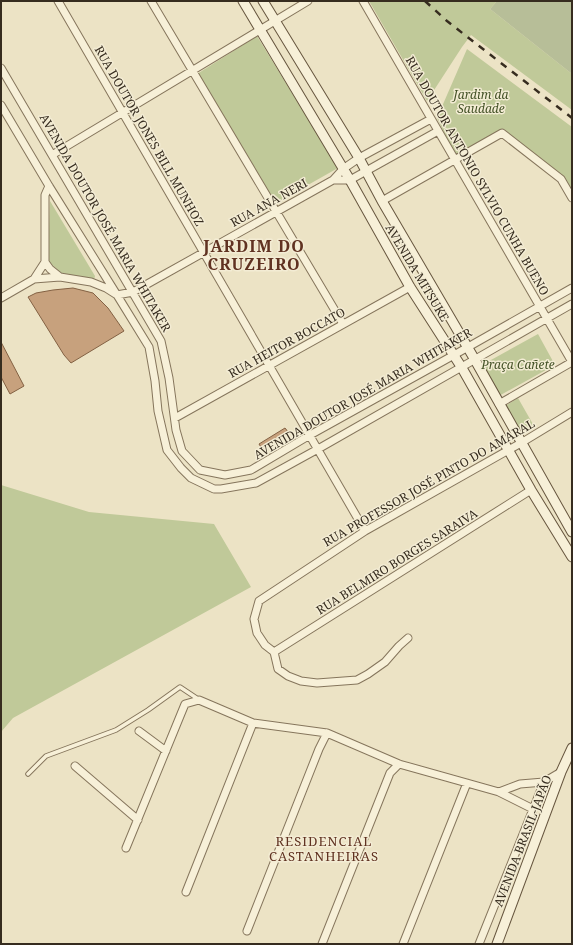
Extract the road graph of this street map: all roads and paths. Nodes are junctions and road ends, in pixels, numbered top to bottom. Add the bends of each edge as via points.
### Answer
1 (58, 1) edge
2 (151, 1) edge
3 (243, 1) edge
4 (263, 1) edge
5 (308, 1) edge
6 (363, 1) edge
7 (275, 21) junction
8 (260, 30) junction
9 (1, 68) edge
10 (192, 70) junction
11 (1, 105) edge
12 (123, 112) junction
13 (431, 119) junction
14 (438, 131) junction
15 (52, 155) junction
16 (359, 158) junction
17 (455, 160) junction
18 (343, 169) junction
19 (366, 171) junction
20 (333, 180) junction
21 (350, 180) junction
22 (49, 186) junction
23 (572, 198) edge
24 (382, 201) junction
25 (276, 211) junction
26 (204, 253) junction
27 (45, 262) junction
28 (60, 277) junction
29 (34, 279) junction
30 (410, 286) junction
31 (572, 288) edge
32 (133, 292) junction
33 (117, 295) junction
34 (1, 298) edge
35 (572, 304) edge
36 (540, 306) junction
37 (547, 319) junction
38 (343, 324) junction
39 (467, 347) junction
40 (454, 355) junction
41 (475, 360) junction
42 (572, 362) edge
43 (269, 365) junction
44 (462, 368) junction
45 (500, 404) junction
46 (572, 412) edge
47 (175, 418) junction
48 (310, 435) junction
49 (521, 443) junction
50 (318, 449) junction
51 (509, 450) junction
52 (540, 476) junction
53 (529, 486) junction
54 (365, 531) junction
55 (572, 532) edge
56 (572, 557) edge
57 (408, 638) dead end
58 (274, 652) junction
59 (199, 700) junction
60 (253, 723) junction
61 (139, 731) dead end
62 (327, 733) junction
63 (572, 748) edge
64 (166, 751) junction
65 (399, 764) junction
66 (75, 766) dead end
67 (561, 772) junction
68 (28, 774) dead end
69 (544, 782) junction
70 (467, 783) junction
71 (499, 792) junction
72 (533, 809) junction
73 (138, 820) junction
74 (126, 848) dead end
75 (186, 892) dead end
76 (247, 931) dead end
77 (322, 944) edge
78 (403, 944) edge
79 (479, 944) edge
80 (497, 944) edge

1 - 12 street, RUA DOUTOR JONES BILL MUNHOZ
2 - 10 street
3 - 8 main road, AVENIDA MITSUKE
4 - 7 main road, AVENIDA MITSUKE
5 - 7 street
6 - 13 street, RUA DOUTOR ANTONIO SYLVIO CUNHA BUENO
7 - 8 street
7 - 16 main road, AVENIDA MITSUKE
8 - 10 street
8 - 18 main road, AVENIDA MITSUKE
9 - 15 street, AVENIDA DOUTOR JOSÉ MARIA WHITAKER
10 - 12 street
10 - 25 street
11 - 22 street, AVENIDA DOUTOR JOSÉ MARIA WHITAKER
12 - 15 street
12 - 26 street, RUA DOUTOR JONES BILL MUNHOZ
13 - 14 street, RUA DOUTOR ANTONIO SYLVIO CUNHA BUENO
13 - 16 street, RUA ANA NERI
14 - 17 street, RUA DOUTOR ANTONIO SYLVIO CUNHA BUENO
14 - 19 street, RUA ANA NERI
15 - 32 street, AVENIDA DOUTOR JOSÉ MARIA WHITAKER
16 - 18 street, RUA ANA NERI
16 - 19 main road, AVENIDA MITSUKE
17 - 23 street via 502,134 561,179
17 - 24 street
17 - 36 street, RUA DOUTOR ANTONIO SYLVIO CUNHA BUENO
18 - 20 street, RUA ANA NERI
18 - 21 main road, AVENIDA MITSUKE
19 - 21 street, RUA ANA NERI
19 - 24 main road, AVENIDA MITSUKE
20 - 21 street, RUA ANA NERI
20 - 25 street, RUA ANA NERI
21 - 30 main road, AVENIDA MITSUKE
22 - 27 street via 45,195
22 - 33 street, AVENIDA DOUTOR JOSÉ MARIA WHITAKER
24 - 39 main road, AVENIDA MITSUKE
25 - 26 street, RUA ANA NERI
25 - 38 street
26 - 32 street, RUA ANA NERI
26 - 43 street, RUA DOUTOR JONES BILL MUNHOZ
27 - 28 street
27 - 29 street
28 - 29 street
28 - 33 street via 91,282
29 - 34 street
30 - 38 street, RUA HEITOR BOCCATO
30 - 40 main road, AVENIDA MITSUKE
31 - 36 street, AVENIDA DOUTOR JOSÉ MARIA WHITAKER
32 - 33 street, RUA ANA NERI
32 - 47 street, AVENIDA DOUTOR JOSÉ MARIA WHITAKER via 161,341
33 - 50 street, AVENIDA DOUTOR JOSÉ MARIA WHITAKER via 149,346 158,410 167,450 191,478 214,489 256,483
35 - 37 street, AVENIDA DOUTOR JOSÉ MARIA WHITAKER
36 - 37 street, RUA DOUTOR ANTONIO SYLVIO CUNHA BUENO
36 - 39 street, AVENIDA DOUTOR JOSÉ MARIA WHITAKER
37 - 41 street, AVENIDA DOUTOR JOSÉ MARIA WHITAKER
37 - 42 street, RUA DOUTOR ANTONIO SYLVIO CUNHA BUENO
38 - 43 street, RUA HEITOR BOCCATO
39 - 40 street, AVENIDA DOUTOR JOSÉ MARIA WHITAKER
39 - 41 main road, AVENIDA MITSUKE
40 - 44 main road, AVENIDA MITSUKE
40 - 48 street, AVENIDA DOUTOR JOSÉ MARIA WHITAKER
41 - 44 street, AVENIDA DOUTOR JOSÉ MARIA WHITAKER
41 - 45 main road, AVENIDA MITSUKE
42 - 45 street
43 - 47 street, RUA HEITOR BOCCATO
43 - 48 street, RUA DOUTOR JONES BILL MUNHOZ
44 - 50 street, AVENIDA DOUTOR JOSÉ MARIA WHITAKER
44 - 51 main road, AVENIDA MITSUKE
45 - 49 main road, AVENIDA MITSUKE
46 - 49 street, RUA PROFESSOR JOSÉ PINTO DO AMARAL
47 - 48 street, AVENIDA DOUTOR JOSÉ MARIA WHITAKER via 182,451 200,470 225,474 252,470
48 - 50 street, RUA DOUTOR JONES BILL MUNHOZ
49 - 51 street, RUA PROFESSOR JOSÉ PINTO DO AMARAL
49 - 52 main road, AVENIDA MITSUKE
50 - 54 street, RUA DOUTOR JONES BILL MUNHOZ
51 - 53 main road, AVENIDA MITSUKE
51 - 54 street, RUA PROFESSOR JOSÉ PINTO DO AMARAL
52 - 53 main road
52 - 55 main road, AVENIDA MITSUKE
53 - 56 main road, AVENIDA MITSUKE
53 - 58 street, RUA BELMIRO BORGES SARAIVA
54 - 58 street, RUA PROFESSOR JOSÉ PINTO DO AMARAL via 259,601 254,619 257,633 265,645
57 - 58 street via 385,662 357,680 317,683 301,681 278,669
59 - 60 street
59 - 64 street via 185,704
59 - 68 lane via 180,687 116,730 46,756
60 - 62 street
60 - 75 street
61 - 64 street
62 - 65 street
62 - 76 street
63 - 67 main road, AVENIDA BRASIL-JAPÃO
64 - 73 street
65 - 70 street
65 - 77 street via 390,773
66 - 73 street
67 - 69 street
67 - 80 main road, AVENIDA BRASIL-JAPÃO
69 - 71 street via 520,784
69 - 72 street
70 - 71 street
70 - 78 street
71 - 72 street
72 - 79 street
73 - 74 street

